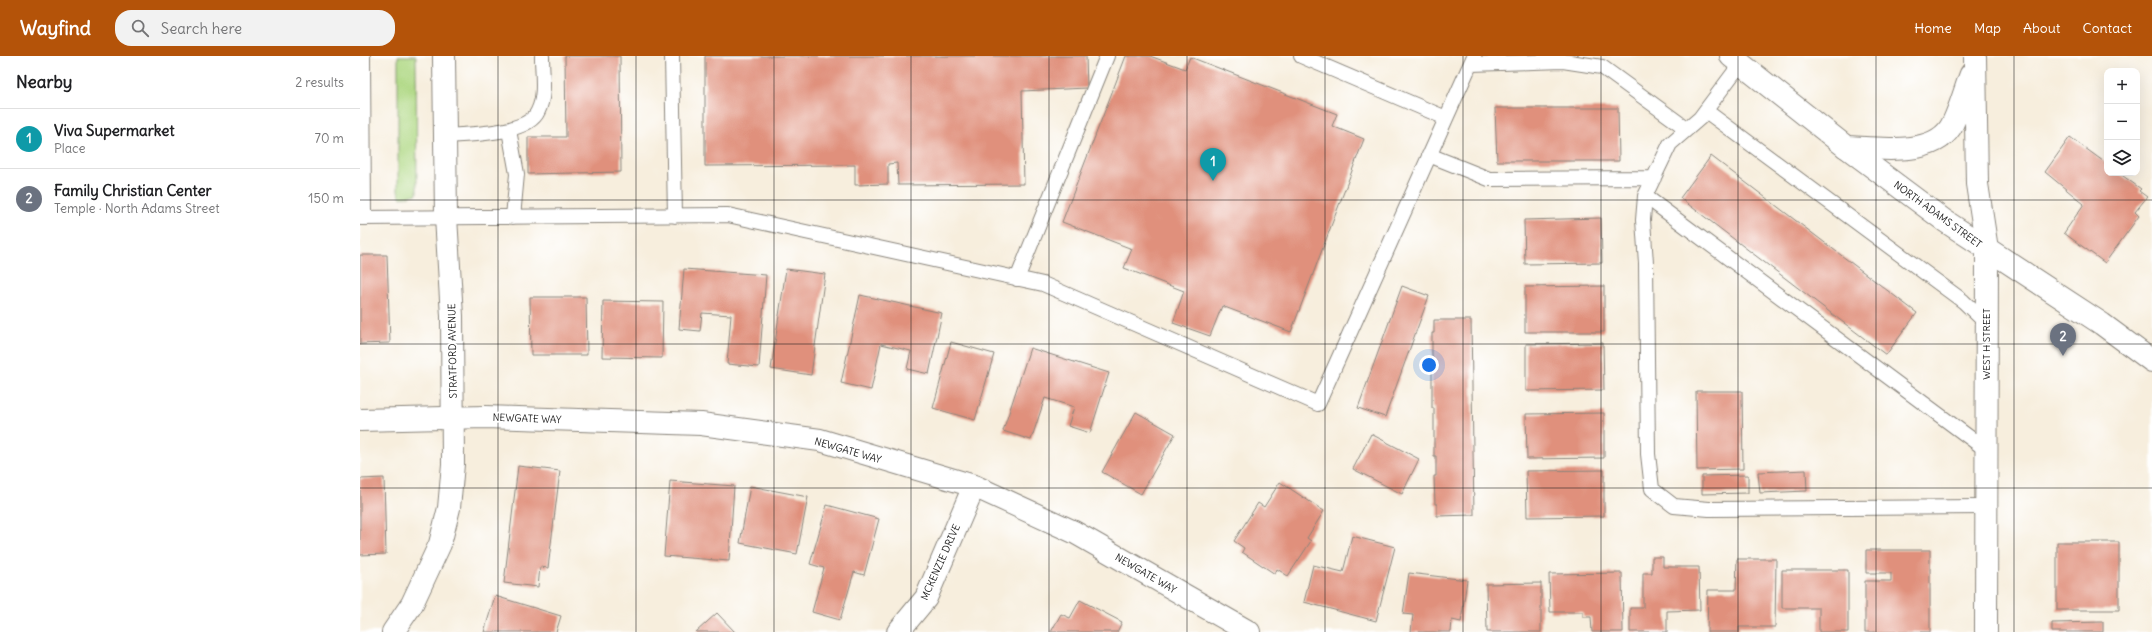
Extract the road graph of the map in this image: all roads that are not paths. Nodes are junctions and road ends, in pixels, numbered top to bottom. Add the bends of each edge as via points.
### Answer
1 (364, 56) edge
2 (444, 56) edge
3 (542, 56) edge
4 (672, 56) edge
5 (1107, 56) edge
6 (1301, 56) edge
7 (1560, 58) edge
8 (1736, 59) edge
9 (1472, 60) edge
10 (1975, 60) edge
11 (1706, 111) junction
12 (1446, 118) junction
13 (1687, 129) junction
14 (509, 130) junction
15 (445, 136) junction
16 (1846, 147) junction
17 (1430, 155) junction
18 (1654, 178) junction
19 (1645, 196) junction
20 (675, 216) junction
21 (446, 217) junction
22 (513, 217) junction
23 (362, 218) edge
24 (1987, 249) junction
25 (1017, 279) junction
26 (1986, 323) junction
27 (2152, 361) edge
28 (453, 417) junction
29 (360, 420) edge
30 (1985, 449) junction
31 (974, 486) junction
32 (1985, 507) junction
33 (393, 632) edge
34 (898, 632) edge
35 (1249, 632) edge
36 (1986, 632) edge

1 - 23 lane
2 - 15 street, STRATFORD AVENUE
3 - 14 lane via 543,92 538,113 524,125
4 - 20 lane
5 - 25 lane
6 - 12 lane
7 - 9 lane
7 - 13 lane via 1602,68
8 - 11 lane
8 - 16 street, NORTH ADAMS STREET
9 - 12 lane
10 - 16 street via 1950,128 1942,136 1929,144 1909,148
10 - 24 street, WEST H STREET via 1977,184
11 - 13 lane
11 - 26 lane via 1963,301
12 - 17 lane
13 - 18 lane via 1670,144
14 - 15 lane
14 - 22 lane via 517,174
15 - 21 street, STRATFORD AVENUE
16 - 24 street, NORTH ADAMS STREET
17 - 18 lane via 1489,179
17 - 25 lane via 1318,404 1043,284
18 - 19 lane
19 - 30 lane
19 - 32 lane via 1643,220 1646,263 1648,454 1652,489 1674,506 1709,509
20 - 22 lane
20 - 25 lane via 728,215
21 - 22 lane
21 - 23 lane
21 - 28 street, STRATFORD AVENUE via 452,316
24 - 26 street, WEST H STREET
24 - 27 street, NORTH ADAMS STREET via 2102,324
26 - 30 street, WEST H STREET
28 - 29 street, NEWGATE WAY
28 - 31 street, NEWGATE WAY via 701,424 820,440
28 - 33 street, STRATFORD AVENUE via 453,464 449,508 440,544 412,604
30 - 32 street, WEST H STREET
31 - 34 street, MCKENZIE DRIVE via 926,598
31 - 35 street, NEWGATE WAY via 1074,532
32 - 36 street, WEST H STREET

